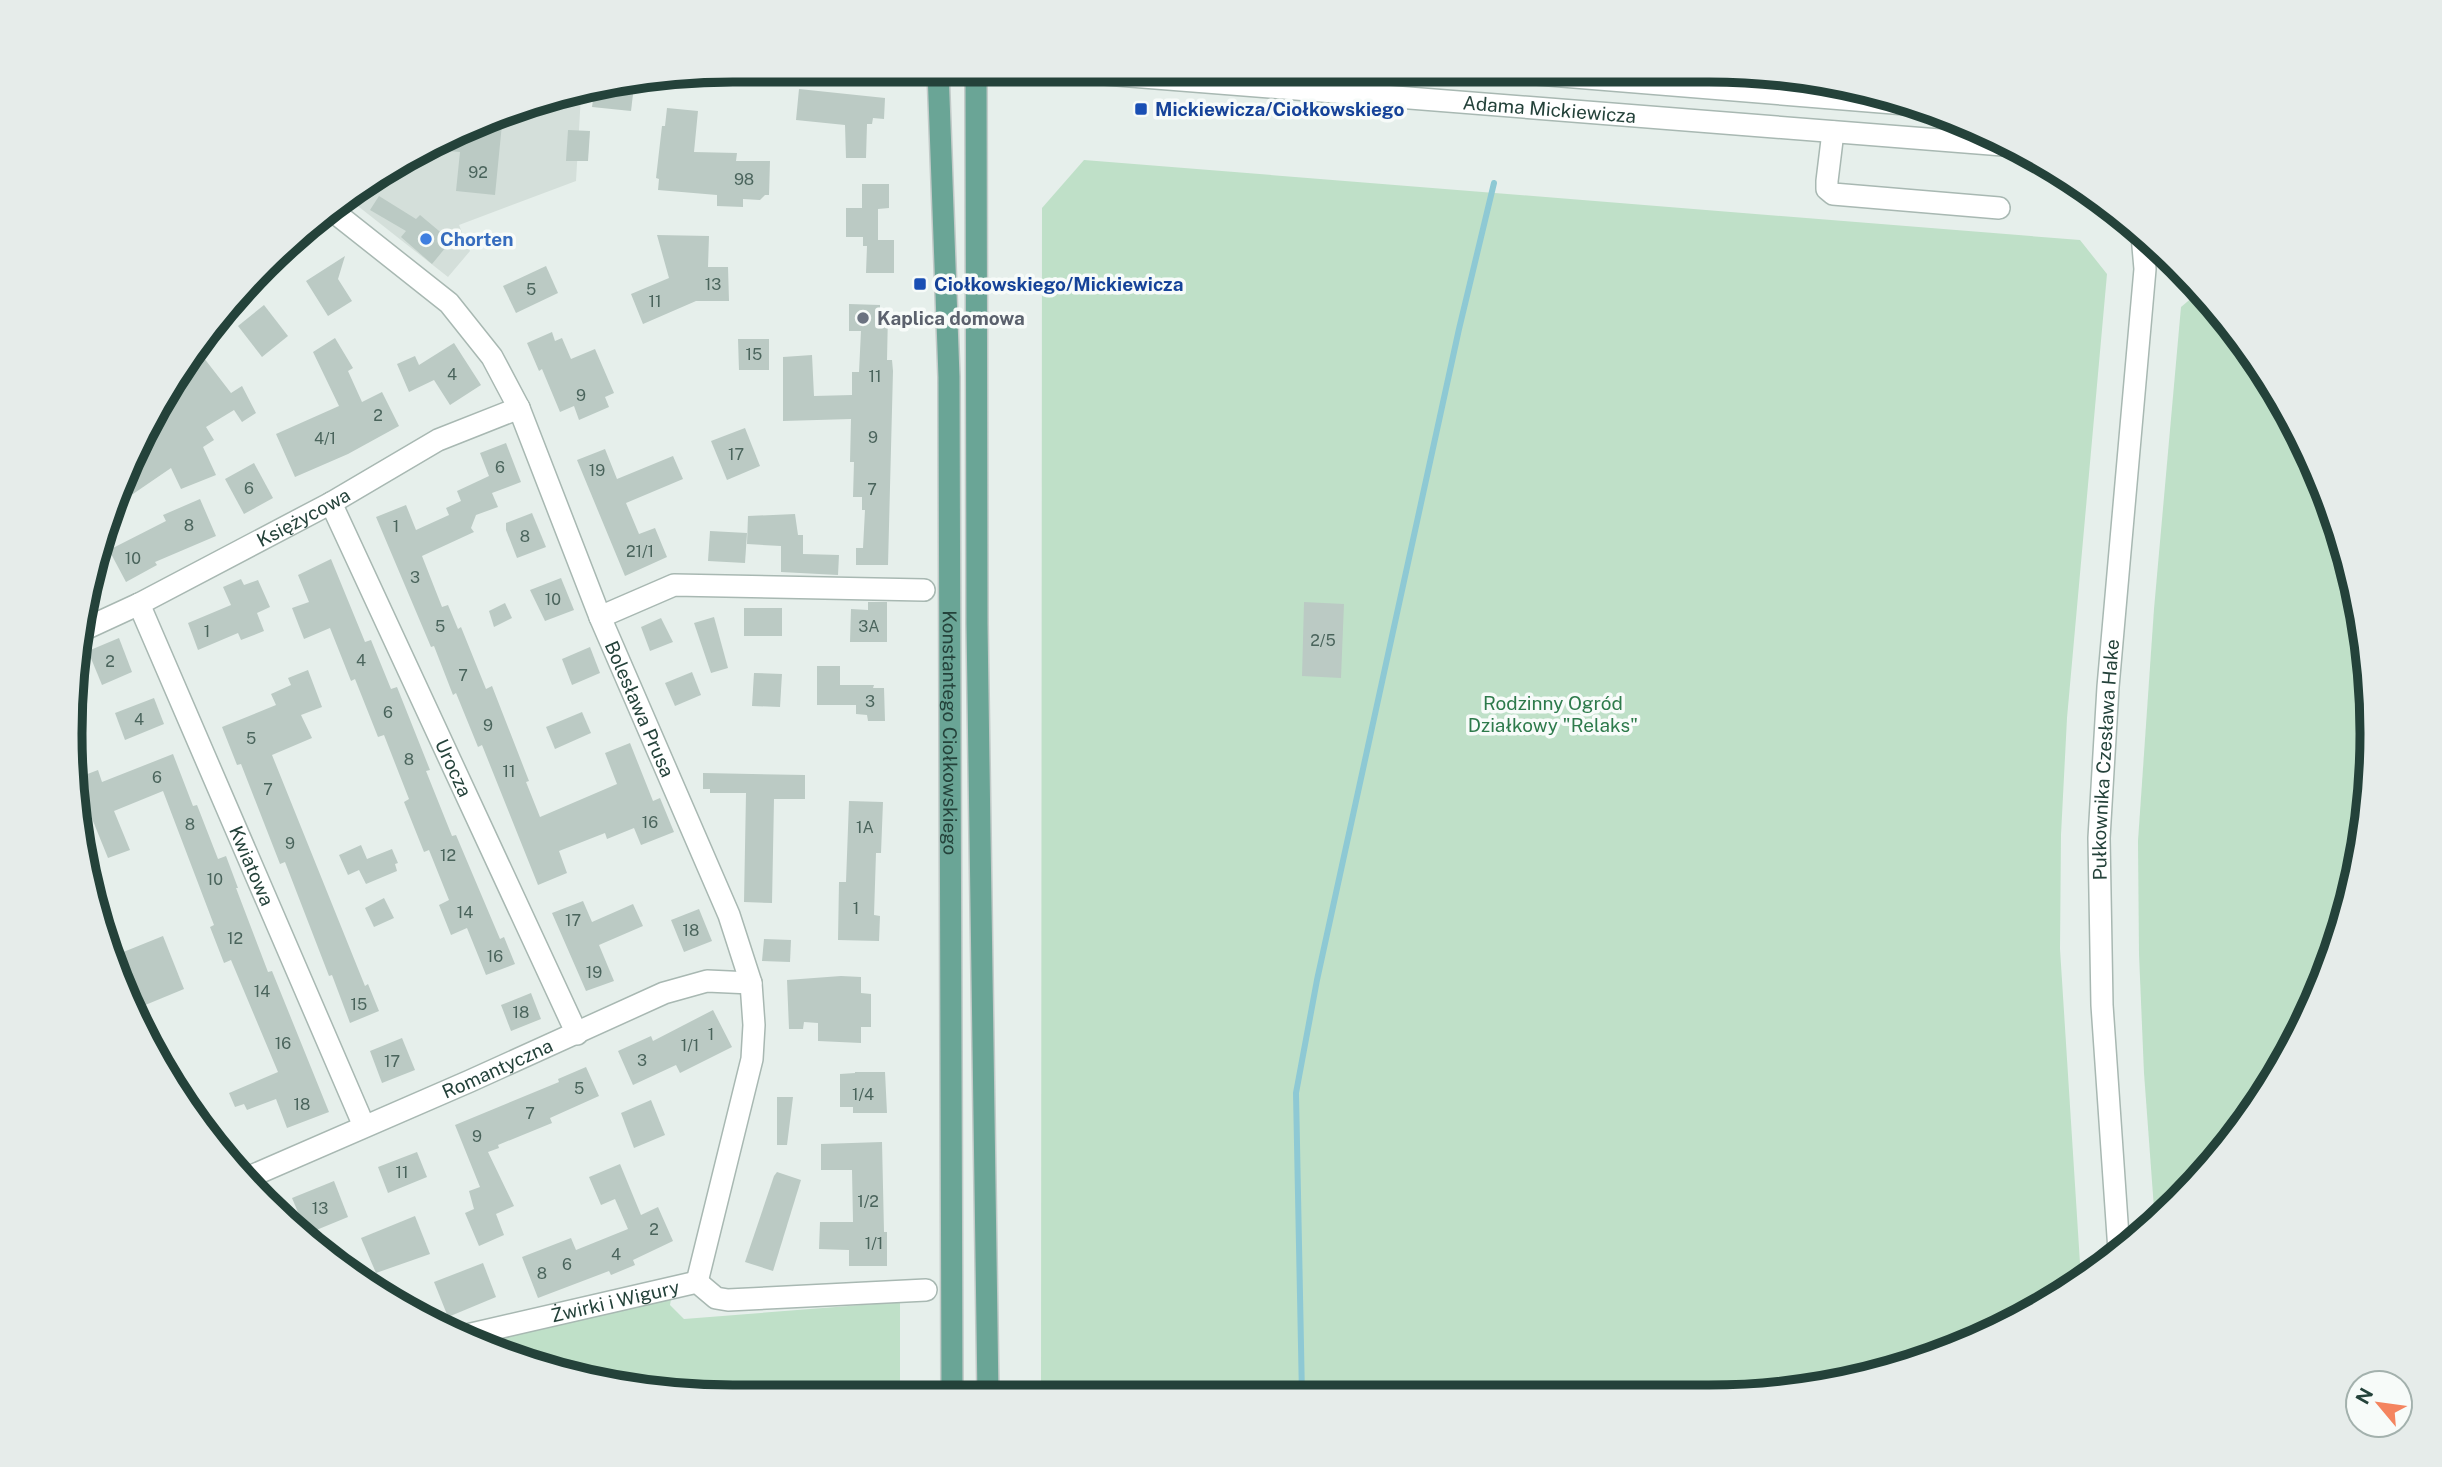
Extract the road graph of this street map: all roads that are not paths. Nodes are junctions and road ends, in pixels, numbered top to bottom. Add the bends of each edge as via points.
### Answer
1 (938, 82) edge
2 (976, 82) edge
3 (1205, 82) edge
4 (1639, 82) edge
5 (1854, 99) edge
6 (1833, 132) junction
7 (1985, 144) edge
8 (940, 160) junction
9 (976, 163) junction
10 (1999, 208) dead end
11 (339, 216) edge
12 (2143, 249) edge
13 (2150, 255) edge
14 (2145, 269) junction
15 (519, 408) junction
16 (331, 503) junction
17 (924, 590) dead end
18 (139, 604) junction
19 (600, 617) junction
20 (92, 626) edge
21 (751, 983) junction
22 (577, 1034) junction
23 (364, 1126) junction
24 (255, 1174) edge
25 (2118, 1239) edge
26 (697, 1282) junction
27 (926, 1290) dead end
28 (478, 1332) edge
29 (952, 1385) edge
30 (988, 1385) edge

1 - 8 main road, Konstantego Ciołkowskiego
2 - 9 main road, Konstantego Ciołkowskiego
3 - 6 street, Adama Mickiewicza
4 - 5 street, Adama Mickiewicza
6 - 7 street, Adama Mickiewicza
6 - 10 street via 1827,181 1833,194
8 - 9 main road via 948,150 960,147 970,152
8 - 29 main road, Konstantego Ciołkowskiego via 949,377
9 - 30 main road, Konstantego Ciołkowskiego via 976,624
11 - 15 street, Bolesława Prusa via 449,303 492,357
12 - 14 street, Pułkownika Czesława Hake
13 - 14 street, Pułkownika Czesława Hake
14 - 25 street, Pułkownika Czesława Hake via 2099,838 2102,1005
15 - 16 street, Księżycowa via 438,440
15 - 19 street, Bolesława Prusa
16 - 18 street, Księżycowa
16 - 22 street, Urocza
17 - 19 street via 674,585
18 - 20 street, Księżycowa
18 - 23 street, Kwiatowa
19 - 21 street, Bolesława Prusa via 729,915
21 - 22 street, Romantyczna via 707,981 664,993
21 - 26 street, Bolesława Prusa via 752,1059
22 - 23 street, Romantyczna
23 - 24 street, Romantyczna
26 - 27 street, Żwirki i Wigury via 716,1298 728,1300
26 - 28 street, Żwirki i Wigury

